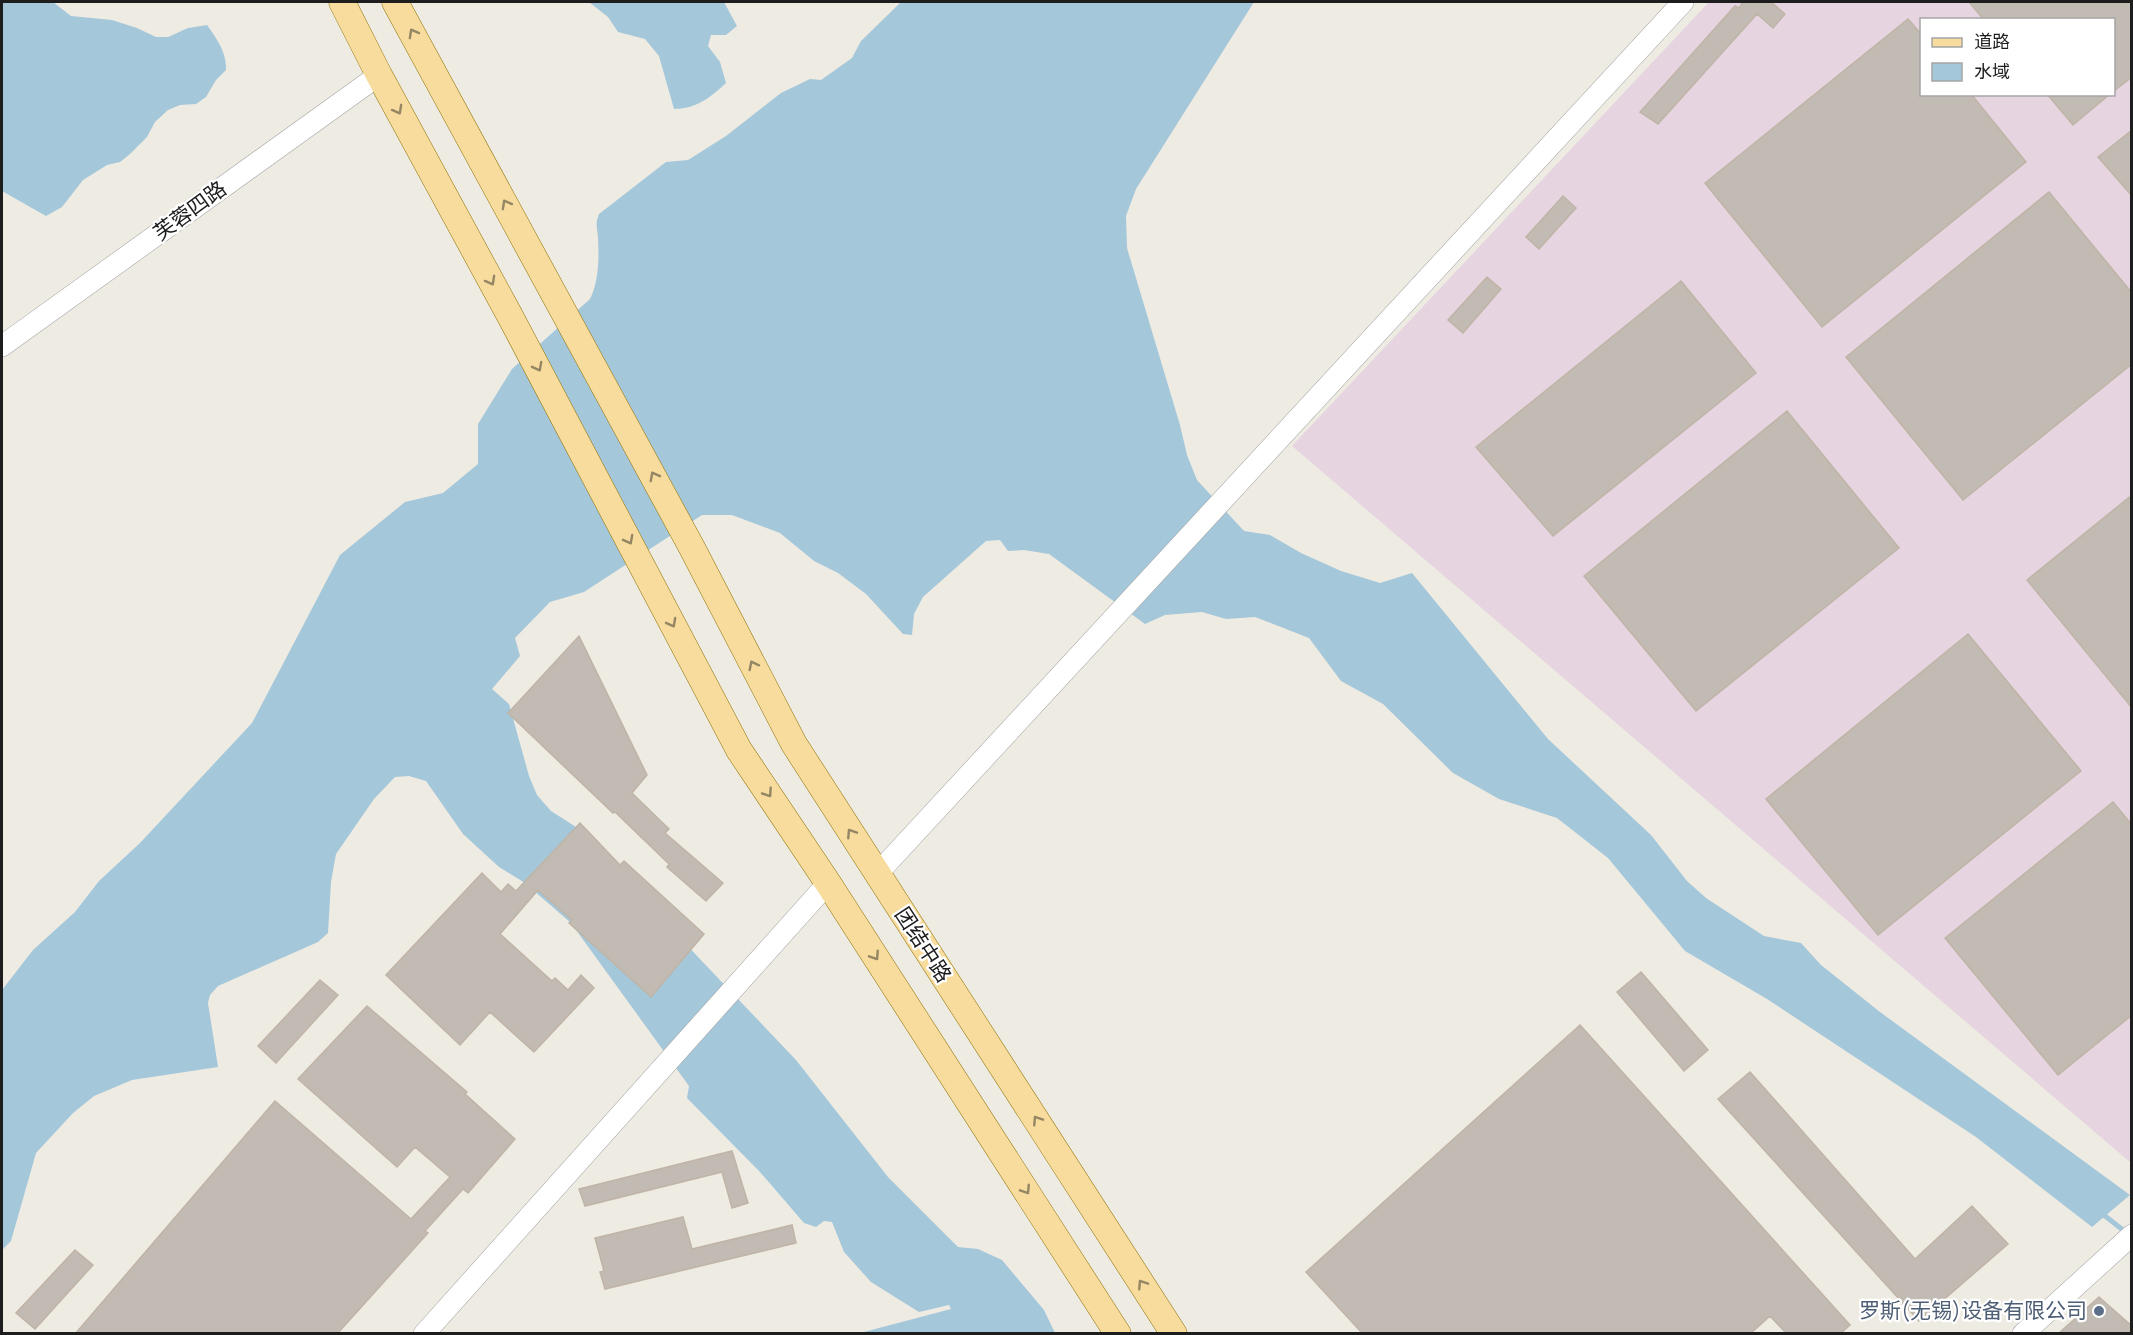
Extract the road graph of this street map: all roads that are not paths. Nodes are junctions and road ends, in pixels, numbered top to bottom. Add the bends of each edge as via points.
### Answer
1 (342, 2) edge
2 (395, 2) edge
3 (1683, 2) edge
4 (379, 75) junction
5 (2, 346) edge
6 (877, 874) junction
7 (828, 883) junction
8 (2132, 1235) edge
9 (424, 1334) edge
10 (1118, 1334) edge
11 (1174, 1334) edge
12 (2023, 1334) edge

1 - 4 main road
6 -> 2 main road, 团结中路 via 794,744 692,546
3 - 6 street
4 - 5 street, 芙蓉四路
4 -> 7 main road via 739,750
11 -> 6 main road, 团结中路
7 - 9 street
7 -> 10 main road
8 - 12 street

